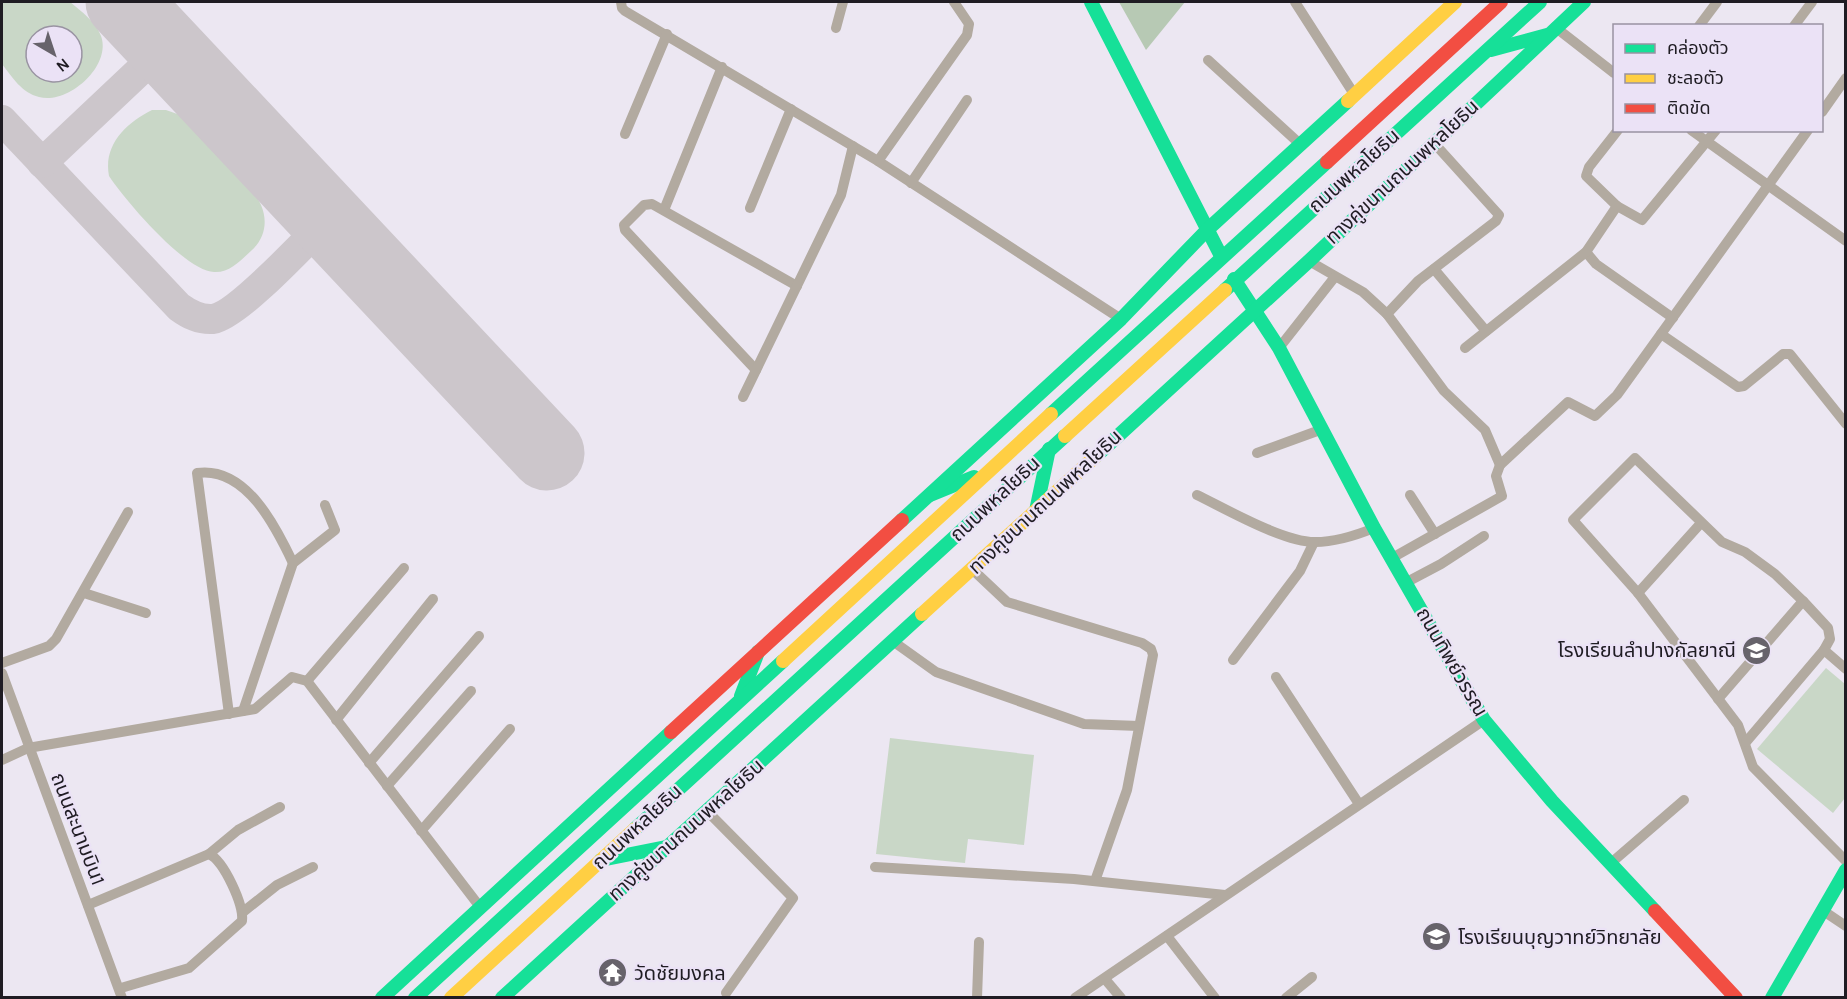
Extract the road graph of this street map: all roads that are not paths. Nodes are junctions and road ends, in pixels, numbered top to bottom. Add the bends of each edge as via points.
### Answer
1 (621, 2) edge
2 (843, 2) edge
3 (954, 2) edge
4 (1091, 2) edge
5 (1294, 2) edge
6 (1455, 2) edge
7 (1501, 2) edge
8 (1540, 2) edge
9 (1584, 2) edge
10 (1717, 2) edge
11 (1812, 2) edge
12 (1700, 24) edge
13 (1796, 24) edge
14 (836, 28) dead end
15 (1551, 31) junction
16 (667, 34) junction
17 (1486, 51) junction
18 (1208, 60) dead end
19 (722, 67) junction
20 (1613, 72) edge
21 (1845, 78) edge
22 (1354, 94) junction
23 (967, 100) dead end
24 (791, 109) junction
25 (1823, 109) edge
26 (1616, 132) edge
27 (1693, 132) edge
28 (1715, 132) edge
29 (1807, 132) edge
30 (625, 134) dead end
31 (1434, 143) junction
32 (1707, 143) junction
33 (1300, 144) junction
34 (853, 146) junction
35 (878, 161) junction
36 (911, 183) junction
37 (1770, 185) junction
38 (1617, 206) junction
39 (750, 208) dead end
40 (664, 210) junction
41 (1207, 230) junction
42 (1845, 241) edge
43 (1586, 252) junction
44 (1221, 256) junction
45 (1309, 261) junction
46 (1434, 269) junction
47 (1334, 278) junction
48 (1234, 279) junction
49 (797, 286) junction
50 (1255, 310) junction
51 (1387, 314) junction
52 (1673, 318) junction
53 (1121, 320) junction
54 (1486, 331) junction
55 (1661, 334) junction
56 (1279, 348) junction
57 (1465, 348) dead end
58 (756, 370) junction
59 (744, 397) dead end
60 (1845, 424) edge
61 (1320, 430) junction
62 (1049, 449) junction
63 (1257, 453) dead end
64 (1500, 465) junction
65 (988, 471) junction
66 (930, 495) junction
67 (1197, 495) dead end
68 (1410, 495) dead end
69 (325, 505) dead end
70 (1036, 511) junction
71 (128, 512) dead end
72 (1701, 523) junction
73 (1374, 528) junction
74 (1435, 534) junction
75 (1484, 536) dead end
76 (1314, 542) junction
77 (1392, 558) junction
78 (293, 563) junction
79 (404, 567) dead end
80 (972, 569) junction
81 (1407, 582) junction
82 (84, 593) junction
83 (1638, 594) junction
84 (433, 599) dead end
85 (1803, 601) junction
86 (146, 613) dead end
87 (479, 636) dead end
88 (894, 642) junction
89 (1824, 650) junction
90 (758, 652) junction
91 (1233, 660) dead end
92 (2, 663) edge
93 (1845, 669) edge
94 (2, 673) edge
95 (1276, 677) dead end
96 (307, 681) junction
97 (471, 691) dead end
98 (1718, 699) junction
99 (739, 701) junction
100 (243, 711) junction
101 (229, 714) junction
102 (336, 720) junction
103 (1484, 720) junction
104 (1139, 726) junction
105 (510, 729) dead end
106 (1746, 742) junction
107 (28, 748) junction
108 (2, 760) edge
109 (369, 763) junction
110 (387, 786) junction
111 (1684, 800) dead end
112 (1359, 804) junction
113 (280, 807) dead end
114 (707, 811) junction
115 (421, 831) junction
116 (666, 847) junction
117 (209, 854) junction
118 (601, 861) junction
119 (1845, 861) edge
120 (1611, 862) junction
121 (314, 867) dead end
122 (875, 867) dead end
123 (1845, 870) edge
124 (1095, 881) junction
125 (1225, 895) junction
126 (88, 905) junction
127 (480, 907) junction
128 (1822, 910) junction
129 (243, 912) junction
130 (1845, 926) edge
131 (1167, 936) junction
132 (979, 942) dead end
133 (1312, 976) dead end
134 (1105, 979) junction
135 (121, 993) edge
136 (726, 993) dead end
137 (382, 998) edge
138 (415, 998) edge
139 (451, 998) edge
140 (502, 998) edge
141 (977, 998) edge
142 (1075, 998) edge
143 (1121, 998) edge
144 (1215, 998) edge
145 (1286, 998) edge
146 (1736, 998) edge
147 (1772, 998) edge

1 - 16 street via 626,11
2 - 14 street
3 - 35 street via 969,24 967,35
4 - 41 main road, ถนนทิพย์วรรณ
5 - 22 street
6 - 22 main road
7 - 44 main road, ถนนพหลโยธิน
8 - 17 main road, ถนนพหลโยธิน
9 - 15 main road, ทางคู่ขนานถนนพหลโยธิน
10 - 12 street
11 - 13 street
15 - 17 main road
15 - 20 street
15 - 31 main road, ทางคู่ขนานถนนพหลโยธิน
16 - 19 street
16 - 30 street
17 - 48 main road, ถนนพหลโยธิน
18 - 33 street
19 - 24 street
19 - 40 street
21 - 25 street
22 - 33 main road
23 - 36 street
24 - 34 street
24 - 39 street
26 - 38 street via 1589,167 1586,177
27 - 32 street
28 - 32 street
29 - 37 street
31 - 45 main road, ทางคู่ขนานถนนพหลโยธิน
31 - 46 street via 1499,215
32 - 37 street
32 - 38 street via 1648,216 1642,220
33 - 41 main road
34 - 35 street
34 - 49 street via 841,195
35 - 36 street
36 - 53 street
37 - 42 street
37 - 52 street
38 - 43 street
40 - 49 street
40 - 58 street via 647,203 626,222 625,230
41 - 44 main road, ถนนทิพย์วรรณ
41 - 53 main road
43 - 52 street via 1596,264
43 - 54 street
44 - 48 main road, ถนนทิพย์วรรณ
44 - 65 main road, ถนนพหลโยธิน
45 - 47 street
45 - 50 main road, ทางคู่ขนานถนนพหลโยธิน
46 - 51 street
46 - 54 street
47 - 51 street via 1363,292
47 - 56 street
48 - 50 main road, ถนนทิพย์วรรณ
48 - 62 main road, ถนนพหลโยธิน
49 - 58 street
50 - 56 main road, ถนนทิพย์วรรณ
50 - 70 main road, ทางคู่ขนานถนนพหลโยธิน
51 - 64 street via 1444,391 1485,430
52 - 55 street
53 - 66 main road
54 - 57 street
55 - 60 street via 1738,387 1783,354 1791,354
55 - 64 street via 1599,414 1595,416 1568,402
56 - 61 main road, ถนนทิพย์วรรณ
58 - 59 street
61 - 63 street
61 - 73 main road, ถนนทิพย์วรรณ
62 - 70 main road
62 - 118 main road, ถนนพหลโยธิน
64 - 74 street via 1496,476 1502,496
65 - 66 main road
65 - 99 main road, ถนนพหลโยธิน
66 - 90 main road
67 - 76 street via 1274,530
68 - 74 street
69 - 78 street via 335,530
70 - 80 main road, ทางคู่ขนานถนนพหลโยธิน
71 - 82 street
72 - 83 street
72 - 83 street via 1635,458 1573,520
72 - 85 street via 1722,542 1745,552 1775,574
73 - 76 street
73 - 77 main road, ถนนทิพย์วรรณ
74 - 77 street
75 - 81 street
76 - 91 street via 1300,571
77 - 81 main road, ถนนทิพย์วรรณ
78 - 100 street
78 - 101 street via 274,525 245,491 215,473 197,473
79 - 96 street
80 - 88 main road, ทางคู่ขนานถนนพหลโยธิน
80 - 104 street via 1007,602 1151,649
81 - 103 main road, ถนนทิพย์วรรณ
82 - 86 street
82 - 92 street via 49,646
83 - 98 street
84 - 102 street
85 - 89 street via 1828,628 1830,639
85 - 98 street
87 - 109 street
88 - 104 street via 936,672 1084,724
88 - 114 main road, ทางคู่ขนานถนนพหลโยธิน
89 - 93 street
89 - 106 street
90 - 99 main road
90 - 127 main road
94 - 107 street, ถนนสะนามบิน1
95 - 112 street
96 - 100 street via 292,677 255,709
96 - 102 street
97 - 110 street
98 - 106 street
99 - 138 main road, ถนนพหลโยธิน
100 - 101 street
101 - 107 street
102 - 109 street
103 - 112 street
103 - 120 main road, ถนนทิพย์วรรณ via 1533,780
104 - 124 street via 1127,790
105 - 115 street
106 - 119 street via 1753,767
107 - 108 street
107 - 126 street, ถนนสะนามบิน1
109 - 110 street
110 - 115 street
111 - 120 street
112 - 125 street
113 - 117 street via 238,830
114 - 116 main road, ทางคู่ขนานถนนพหลโยธิน
114 - 136 street via 793,898
115 - 127 street
116 - 118 main road
116 - 140 main road, ทางคู่ขนานถนนพหลโยธิน
117 - 126 street
117 - 129 street via 220,861
118 - 139 main road, ถนนพหลโยธิน
120 - 146 main road, ถนนทิพย์วรรณ
121 - 129 street via 283,881
122 - 124 street
123 - 128 main road
124 - 125 street
125 - 131 street
126 - 135 street, ถนนสะนามบิน1
127 - 137 main road
128 - 130 street
128 - 147 main road
129 - 135 street via 242,921 189,968
131 - 134 street
131 - 144 street
132 - 141 street
133 - 145 street
134 - 142 street
134 - 143 street

